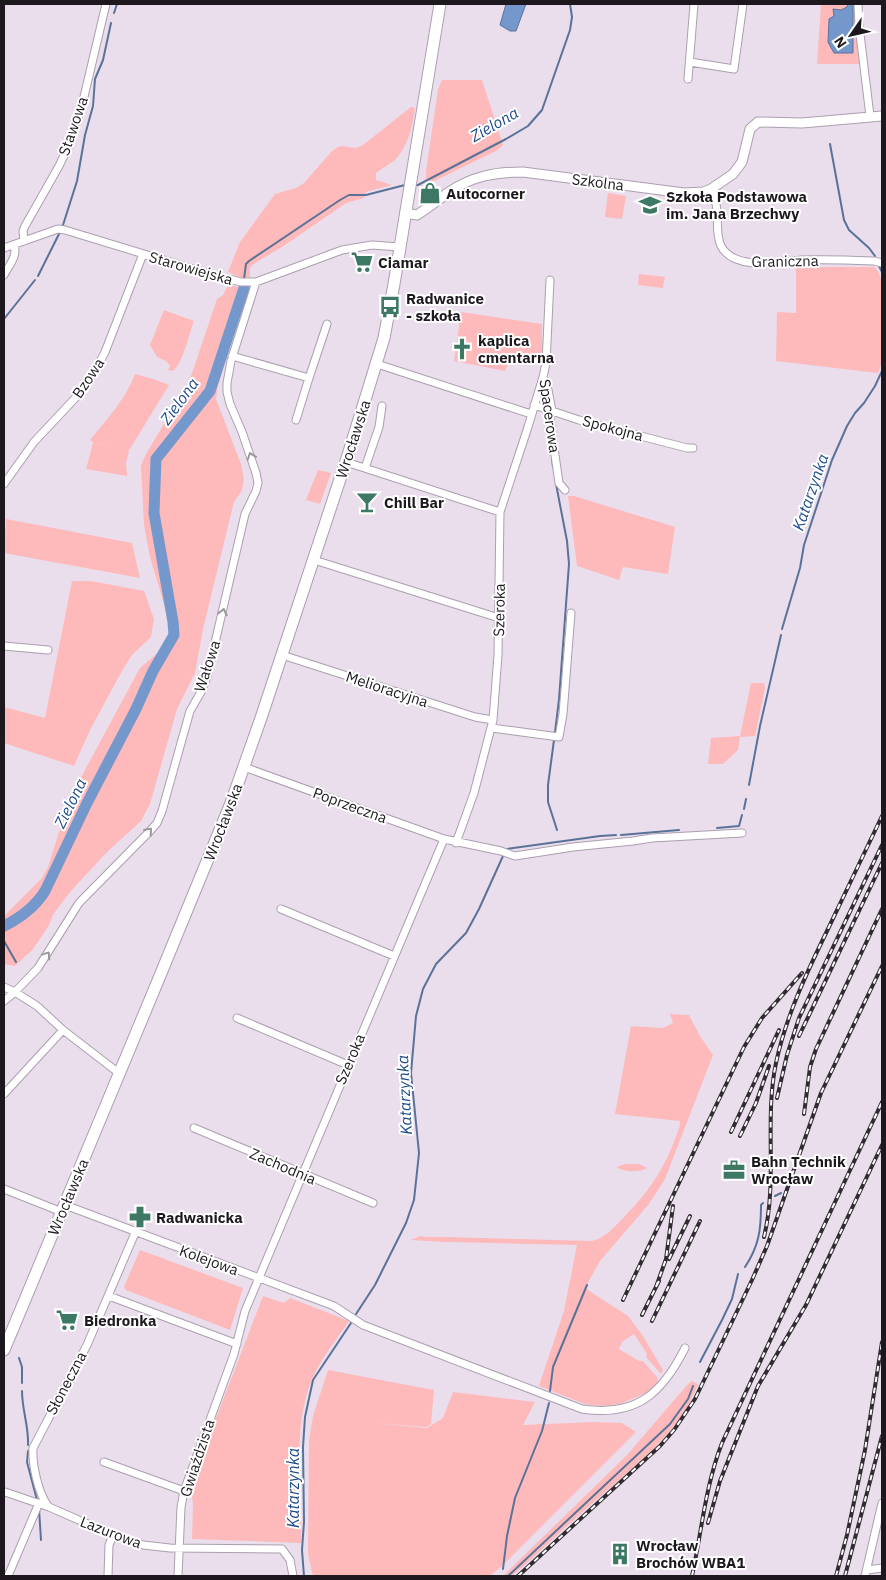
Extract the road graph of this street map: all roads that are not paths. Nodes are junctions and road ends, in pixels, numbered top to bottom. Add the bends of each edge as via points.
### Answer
1 (106, 4) edge
2 (440, 4) edge
3 (694, 4) edge
4 (743, 4) edge
5 (858, 4) edge
6 (690, 62) junction
7 (688, 79) dead end
8 (870, 116) junction
9 (882, 116) edge
10 (711, 189) junction
11 (406, 213) junction
12 (24, 241) junction
13 (14, 245) junction
14 (400, 247) junction
15 (4, 248) edge
16 (143, 254) junction
17 (882, 263) edge
18 (4, 275) edge
19 (550, 280) dead end
20 (253, 282) junction
21 (327, 324) dead end
22 (232, 358) junction
23 (377, 364) junction
24 (543, 377) junction
25 (309, 378) junction
26 (382, 406) dead end
27 (534, 406) junction
28 (552, 411) junction
29 (532, 414) junction
30 (296, 420) dead end
31 (693, 448) dead end
32 (346, 462) junction
33 (365, 468) junction
34 (4, 484) edge
35 (565, 490) dead end
36 (500, 512) junction
37 (314, 560) junction
38 (570, 613) dead end
39 (499, 618) junction
40 (4, 646) edge
41 (48, 650) dead end
42 (282, 655) junction
43 (493, 720) junction
44 (492, 728) junction
45 (244, 767) junction
46 (742, 833) dead end
47 (444, 839) junction
48 (456, 843) junction
49 (282, 909) dead end
50 (394, 956) junction
51 (4, 987) edge
52 (15, 992) junction
53 (4, 1001) edge
54 (238, 1018) dead end
55 (63, 1030) junction
56 (348, 1065) junction
57 (120, 1074) junction
58 (4, 1094) edge
59 (194, 1128) dead end
60 (302, 1174) junction
61 (4, 1190) edge
62 (372, 1203) dead end
63 (63, 1208) junction
64 (136, 1233) junction
65 (258, 1278) junction
66 (109, 1296) junction
67 (237, 1344) junction
68 (685, 1348) dead end
69 (4, 1350) edge
70 (104, 1462) dead end
71 (184, 1491) junction
72 (4, 1494) edge
73 (38, 1503) junction
74 (882, 1503) edge
75 (49, 1507) junction
76 (113, 1534) junction
77 (180, 1548) junction
78 (882, 1568) edge
79 (866, 1573) edge
80 (8, 1576) edge
81 (108, 1576) edge
82 (178, 1576) edge
83 (294, 1576) edge

1 - 12 street, Stawowa via 83,101 68,145 24,226
2 - 11 main road
3 - 6 street
4 - 6 street via 734,69
5 - 8 street
6 - 7 street
8 - 9 street, Szkolna
8 - 10 street, Szkolna via 756,124 750,129 740,166
10 - 11 street, Szkolna via 684,193 507,172 476,178 417,214
10 - 17 street, Graniczna via 716,201 721,246 735,258 773,264 800,260
11 - 14 main road, Wrocławska
12 - 13 street, Starowiejska
12 - 16 street, Starowiejska via 58,229
13 - 15 street, Starowiejska
13 - 18 street via 15,257
14 - 20 street, Starowiejska via 372,245 342,250
14 - 23 main road, Wrocławska
16 - 20 street, Starowiejska via 241,282
16 - 34 street, Bzowa via 95,371 34,442
19 - 24 street, Spacerowa
20 - 22 street, Wałowa
21 - 25 street
22 - 25 street
52 -> 22 street, Wałowa via 38,968 80,903 150,831 162,811 190,711 207,677 246,514 258,483 251,454 226,392
23 - 29 street
23 - 32 main road, Wrocławska
24 - 27 street, Szeroka
24 - 28 street, Spacerowa
25 - 30 street
26 - 33 street via 379,427
27 - 28 street, Spokojna
27 - 29 street, Szeroka
28 - 31 street, Spokojna
28 - 35 street, Spacerowa via 559,483
29 - 36 street, Szeroka
32 - 33 street
32 - 37 main road, Wrocławska
33 - 36 street
36 - 39 street, Szeroka
37 - 39 street
37 - 42 main road, Wrocławska
38 - 44 street via 559,737
39 - 43 street, Szeroka
40 - 41 street
42 - 43 street, Melioracyjna
42 - 45 main road, Wrocławska
43 - 44 street, Szeroka
44 - 48 street, Szeroka
45 - 47 street, Poprzeczna
45 - 57 main road, Wrocławska
46 - 48 street, Poprzeczna via 652,838 515,856
47 - 48 street, Poprzeczna
47 - 50 street, Szeroka
49 - 50 street
50 - 56 street, Szeroka
51 - 52 street
52 - 53 street, Wałowa
52 - 55 street via 37,1006
54 - 56 street
55 - 57 street
55 - 58 street
56 - 60 street, Szeroka
57 - 63 main road, Wrocławska
59 - 60 street, Zachodnia
60 - 62 street, Zachodnia
60 - 65 street, Szeroka
61 - 63 street, Kolejowa
63 - 64 street, Kolejowa
63 - 69 main road, Wrocławska
64 - 65 street, Kolejowa
64 - 66 street, Słoneczna
65 - 67 street, Gwiaździsta
65 - 68 street, Kolejowa via 334,1306 363,1325 564,1403 600,1412 636,1404 654,1393 675,1368
66 - 67 street
66 - 75 street, Słoneczna via 33,1448 38,1486
67 - 71 street, Gwiaździsta
70 - 71 street
71 - 77 street, Gwiaździsta
72 - 73 street, Lazurowa
73 - 75 street, Lazurowa
73 - 80 street
74 - 79 street
75 - 76 street, Lazurowa
76 - 77 street, Lazurowa via 144,1545
76 - 81 street via 109,1545
77 - 82 street, Gwiaździsta
77 - 83 street, Lazurowa via 282,1549 290,1560
78 - 79 street

